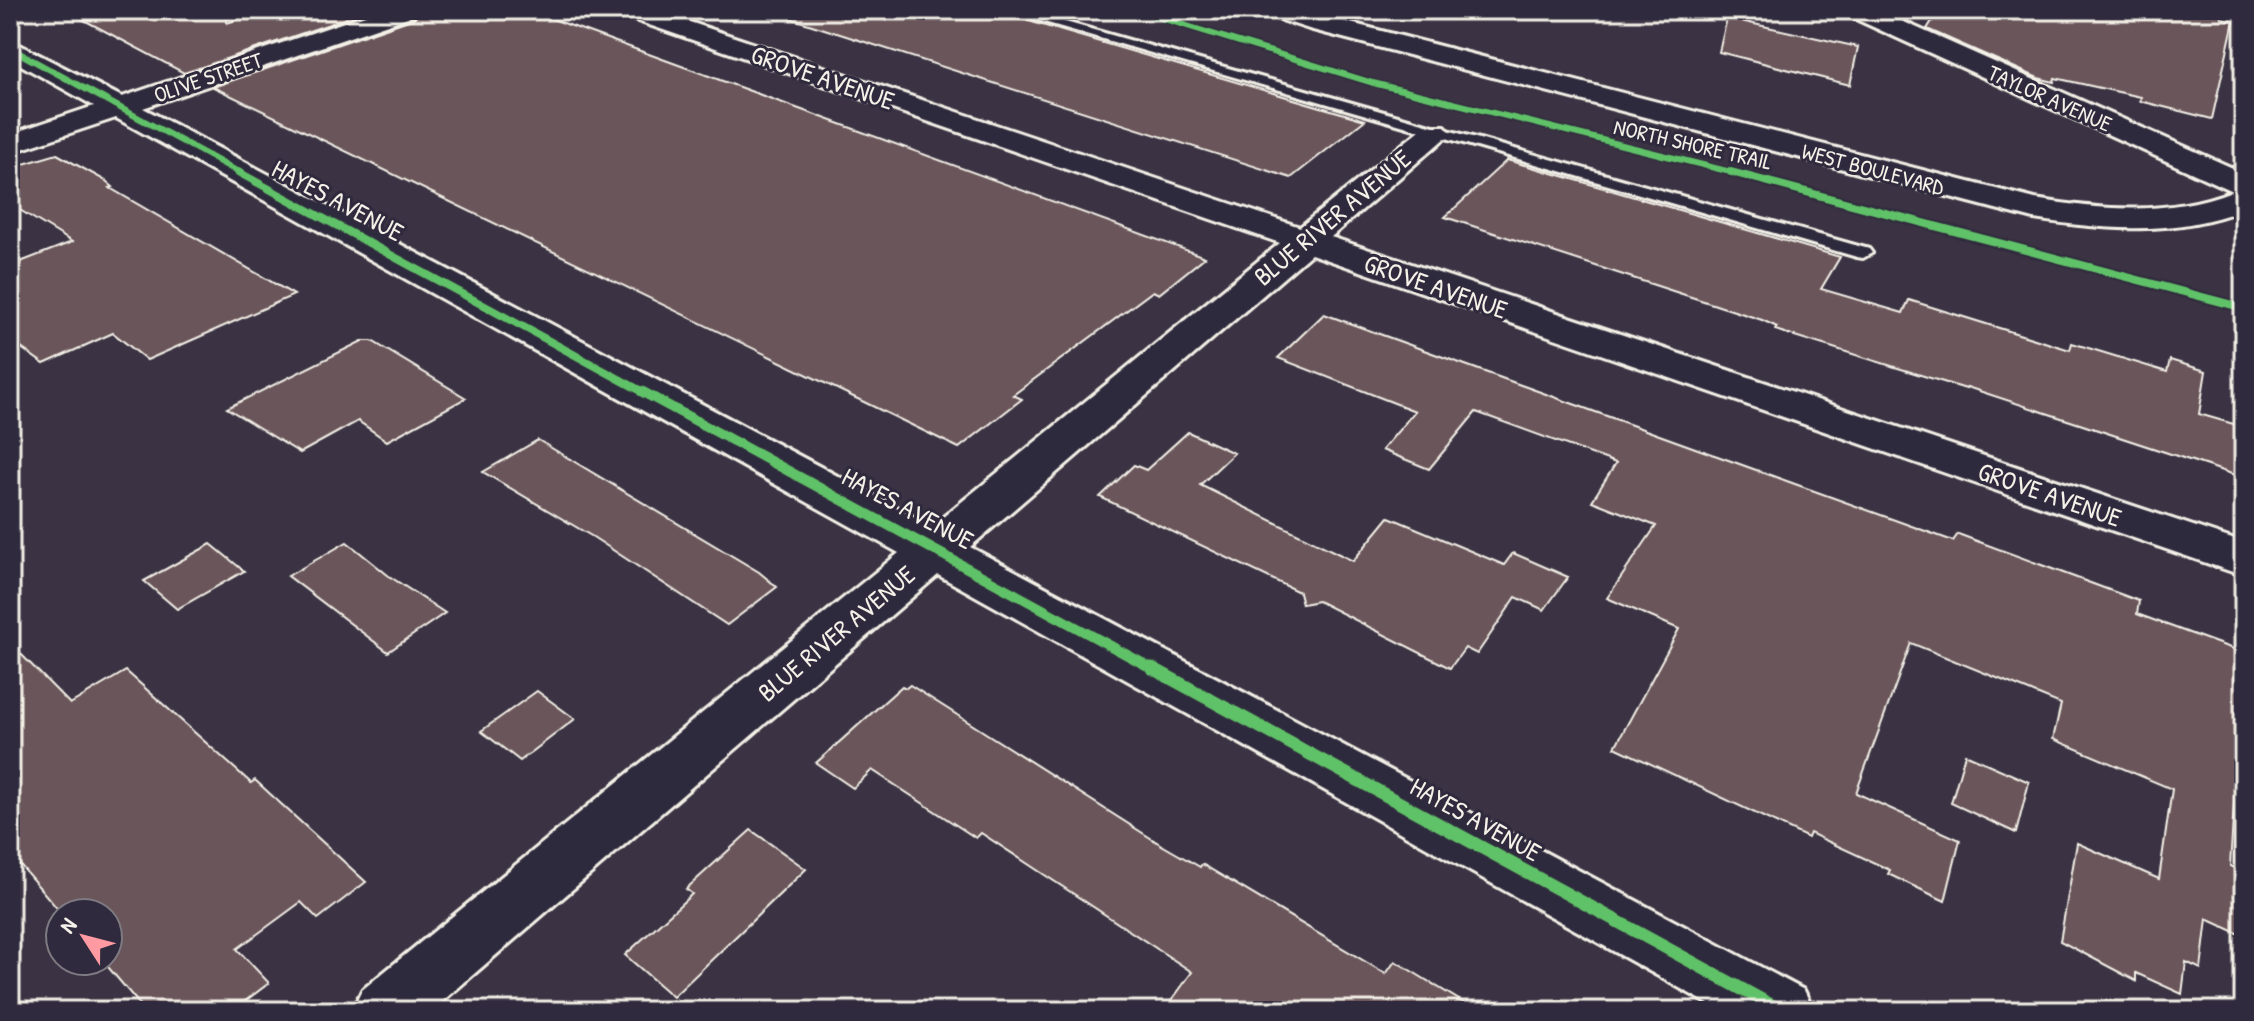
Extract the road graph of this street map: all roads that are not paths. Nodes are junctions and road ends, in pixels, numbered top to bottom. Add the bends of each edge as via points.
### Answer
1 (405, 10) edge
2 (629, 10) edge
3 (1009, 10) edge
4 (1275, 10) edge
5 (1856, 10) edge
6 (1330, 17) edge
7 (10, 48) edge
8 (120, 107) junction
9 (1435, 132) junction
10 (10, 144) edge
11 (2244, 185) edge
12 (2244, 198) edge
13 (1302, 241) junction
14 (1863, 253) dead end
15 (937, 549) junction
16 (2244, 560) edge
17 (384, 1011) edge
18 (1782, 1011) edge

1 - 8 street, OLIVE STREET
2 - 13 street, GROVE AVENUE
3 - 9 lane
4 - 6 street, WEST BOULEVARD
5 - 11 street, TAYLOR AVENUE
6 - 12 street, WEST BOULEVARD via 2034,209 2134,220 2208,210
7 - 8 street, HAYES AVENUE
8 - 10 street, OLIVE STREET
8 - 15 street, HAYES AVENUE
9 - 13 street, BLUE RIVER AVENUE
9 - 14 lane
13 - 15 street, BLUE RIVER AVENUE
13 - 16 street, GROVE AVENUE
15 - 17 street, BLUE RIVER AVENUE
15 - 18 street, HAYES AVENUE

